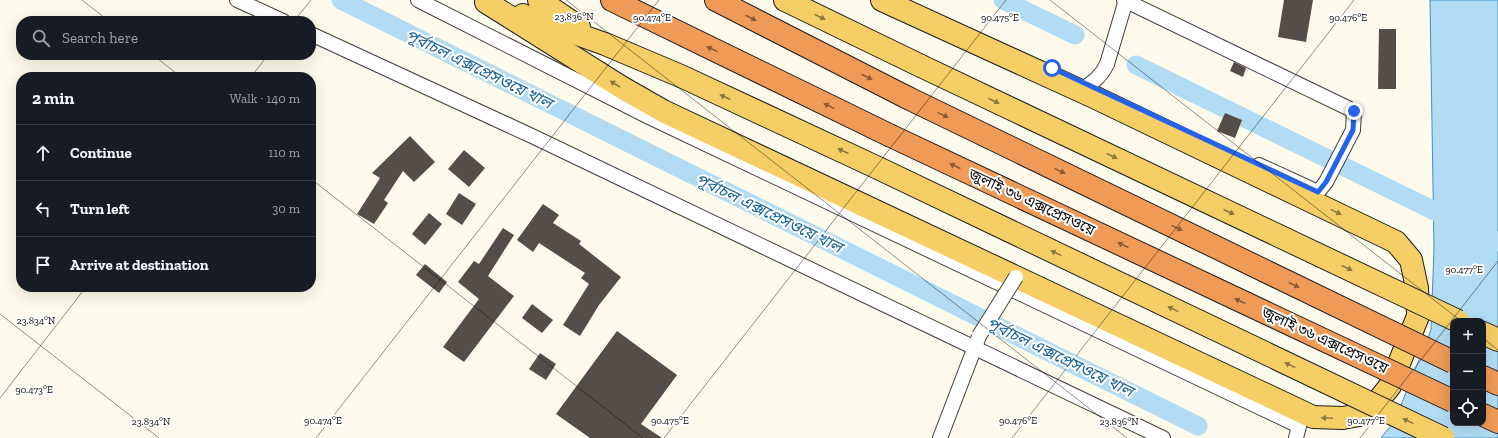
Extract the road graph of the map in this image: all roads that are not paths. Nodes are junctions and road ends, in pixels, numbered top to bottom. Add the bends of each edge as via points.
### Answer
1 (238, 0) edge
2 (418, 0) edge
3 (539, 0) edge
4 (612, 0) edge
5 (716, 0) edge
6 (785, 0) edge
7 (882, 0) edge
8 (908, 0) edge
9 (1125, 0) edge
10 (484, 1) edge
11 (272, 16) edge
12 (316, 36) edge
13 (605, 44) junction
14 (1084, 88) junction
15 (1013, 282) junction
16 (1452, 318) edge
17 (1486, 334) edge
18 (1498, 340) edge
19 (977, 342) junction
20 (1450, 361) edge
21 (1486, 378) edge
22 (1498, 384) edge
23 (1450, 400) edge
24 (1486, 416) edge
25 (1498, 422) edge
26 (940, 438) edge
27 (1163, 438) edge
28 (1296, 438) edge
29 (1443, 438) edge

1 - 11 street
2 - 15 street via 649,117
3 - 13 main road
23 -> 4 highway, জুলাই ৩৬ এক্সপ্রেসওয়ে, bridge via 889,135
5 -> 20 highway, bridge via 908,98
6 -> 16 main road, bridge
7 - 14 main road
8 - 14 street
9 - 14 street via 1103,73
9 - 14 street via 1354,111 1353,130 1326,182 1318,192
10 - 13 main road
15 -> 10 main road via 663,111
12 - 19 street
29 -> 13 main road, bridge via 878,168 683,77
14 -> 15 main road via 1396,242 1411,260 1417,288 1418,316 1390,386 1378,401 1364,414 1343,418 1313,417
15 - 19 street, bridge
15 - 28 street via 1299,426
17 - 18 main road
19 - 26 street
19 - 27 street
21 - 22 highway
24 - 25 highway

